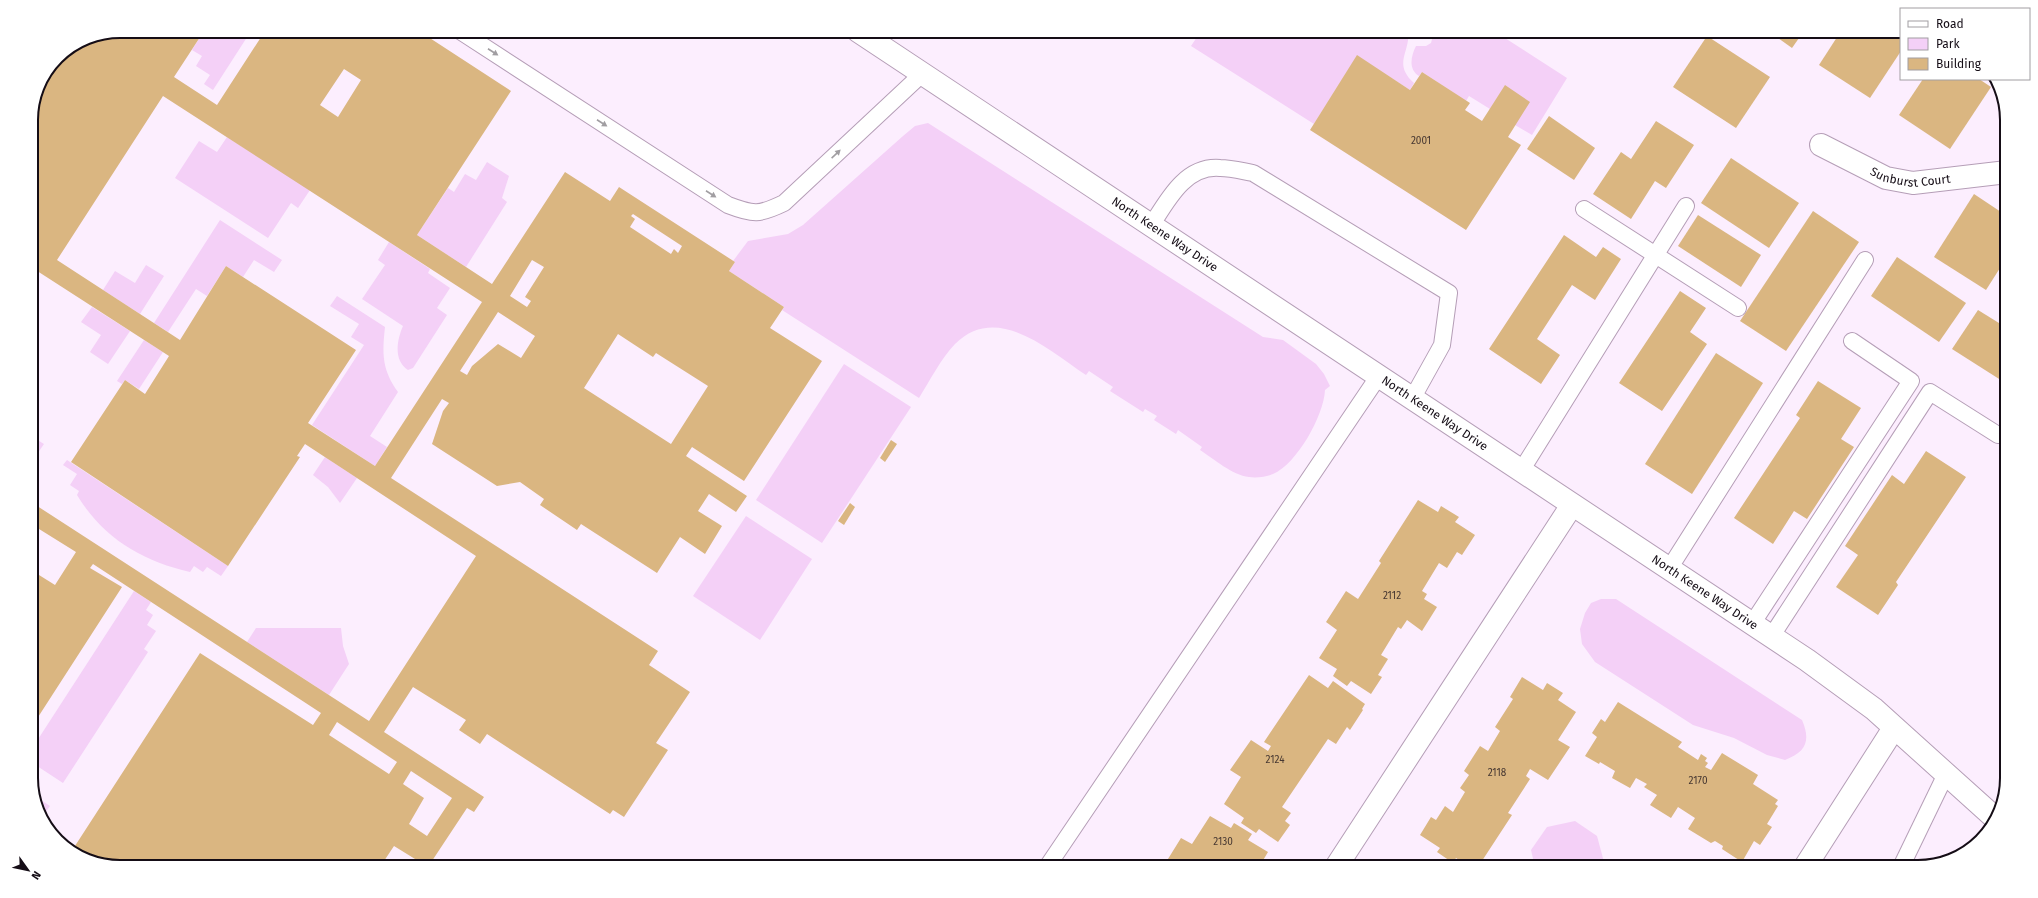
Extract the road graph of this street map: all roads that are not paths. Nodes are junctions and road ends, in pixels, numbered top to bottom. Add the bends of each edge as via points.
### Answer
1 (471, 38) edge
2 (868, 38) edge
3 (922, 74) junction
4 (1821, 144) dead end
5 (2000, 173) edge
6 (1686, 206) dead end
7 (1584, 209) dead end
8 (1151, 226) junction
9 (1656, 254) junction
10 (1865, 260) dead end
11 (1738, 308) dead end
12 (1852, 341) dead end
13 (1378, 377) junction
14 (1412, 399) junction
15 (1998, 435) dead end
16 (1521, 471) junction
17 (1572, 505) junction
18 (1669, 569) junction
19 (1752, 624) junction
20 (1772, 637) junction
21 (1894, 728) junction
22 (1946, 774) junction
23 (1991, 815) edge
24 (1052, 860) edge
25 (1341, 860) edge
26 (1809, 860) edge
27 (1904, 860) edge

1 -> 3 lane via 728,204 746,211 764,212 784,202
2 - 3 street, North Keene Way Drive
3 - 8 street, North Keene Way Drive
4 - 5 street, Sunburst Court via 1886,178 1913,184
6 - 9 lane
7 - 9 lane
8 - 13 street, North Keene Way Drive
8 - 14 lane via 1171,195 1194,173 1218,167 1253,173 1449,293 1442,345
9 - 11 lane
9 - 16 lane
10 - 18 lane
12 - 19 lane via 1911,381
13 - 14 street, North Keene Way Drive
13 - 24 lane
14 - 16 street, North Keene Way Drive
15 - 20 lane via 1930,392
16 - 17 street, North Keene Way Drive
17 - 18 street, North Keene Way Drive
17 - 25 street
18 - 19 street, North Keene Way Drive
19 - 20 street, North Keene Way Drive
20 - 21 street, North Keene Way Drive via 1874,709
21 - 22 street, North Keene Way Drive
21 - 26 street
22 - 23 street, North Keene Way Drive
22 - 27 lane

